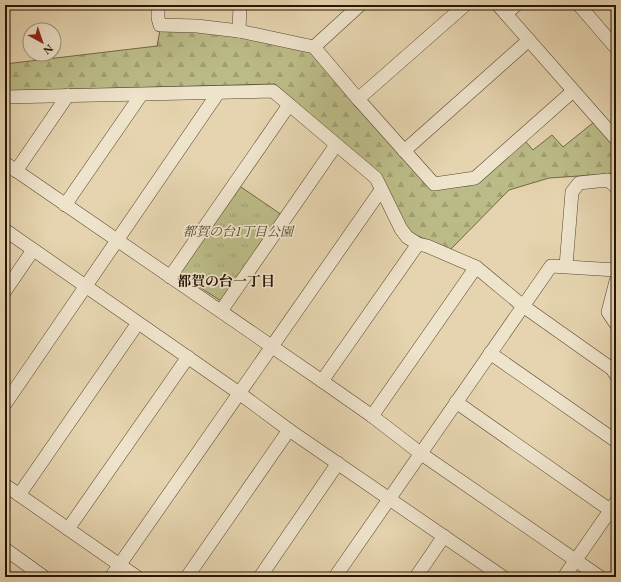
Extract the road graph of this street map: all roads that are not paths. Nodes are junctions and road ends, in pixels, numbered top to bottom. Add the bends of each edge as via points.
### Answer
1 (158, 5) edge
2 (240, 5) edge
3 (359, 5) edge
4 (465, 5) edge
5 (579, 5) edge
6 (507, 8) edge
7 (239, 31) junction
8 (529, 40) junction
9 (314, 47) junction
10 (616, 48) edge
11 (573, 91) junction
12 (218, 93) junction
13 (68, 95) junction
14 (141, 95) junction
15 (5, 97) edge
16 (358, 99) junction
17 (290, 105) junction
18 (616, 139) edge
19 (336, 145) junction
20 (404, 151) junction
21 (5, 163) edge
22 (16, 171) junction
23 (616, 187) edge
24 (381, 190) junction
25 (65, 205) junction
26 (5, 230) edge
27 (117, 241) junction
28 (418, 244) junction
29 (33, 250) junction
30 (566, 266) junction
31 (476, 267) junction
32 (616, 270) edge
33 (170, 277) junction
34 (616, 281) edge
35 (86, 287) junction
36 (5, 291) edge
37 (523, 306) junction
38 (221, 312) junction
39 (138, 323) junction
40 (616, 324) edge
41 (271, 347) junction
42 (490, 353) junction
43 (188, 357) junction
44 (616, 375) edge
45 (322, 381) junction
46 (239, 393) junction
47 (456, 402) junction
48 (5, 404) edge
49 (372, 416) junction
50 (289, 430) junction
51 (616, 441) edge
52 (420, 453) junction
53 (338, 463) junction
54 (5, 485) edge
55 (19, 495) junction
56 (389, 499) junction
57 (613, 506) edge
58 (68, 529) junction
59 (444, 536) junction
60 (5, 549) edge
61 (576, 560) junction
62 (120, 565) junction
63 (496, 575) edge
64 (44, 577) edge
65 (111, 577) edge
66 (137, 577) edge
67 (187, 577) edge
68 (260, 577) edge
69 (335, 577) edge
70 (416, 577) edge
71 (564, 577) edge
72 (600, 577) edge

1 - 7 street via 160,25
2 - 7 street
3 - 9 street
4 - 16 street
5 - 10 street
6 - 8 street
7 - 9 street
8 - 11 street
8 - 20 street
9 - 16 street
11 - 18 street
11 - 20 street via 475,178 434,184
12 - 14 street
12 - 17 street via 273,91
12 - 27 street
13 - 14 street
13 - 15 street
13 - 22 street
14 - 25 street
16 - 20 street
17 - 19 street
17 - 33 street
19 - 24 street via 376,178
19 - 38 street
21 - 22 street
22 - 25 street
23 - 30 street via 608,180 579,183 572,192
24 - 28 street via 401,229 407,237
24 - 41 street
25 - 27 street
26 - 29 street
27 - 33 street
27 - 35 street
28 - 31 street
28 - 45 street
29 - 35 street
29 - 36 street
30 - 32 street
30 - 37 street via 551,266
31 - 37 street
31 - 49 street
33 - 38 street
34 - 40 street via 608,312
35 - 39 street
35 - 48 street
37 - 42 street
37 - 44 street via 612,369
38 - 41 street
39 - 43 street
39 - 55 street
41 - 45 street
41 - 46 street
42 - 47 street
42 - 51 street
43 - 46 street
43 - 58 street
45 - 49 street
46 - 50 street
46 - 62 street
47 - 52 street
47 - 57 street
49 - 52 street
50 - 53 street
50 - 67 street
52 - 56 street
52 - 61 street
53 - 56 street
53 - 68 street
54 - 55 street
55 - 58 street
56 - 59 street
56 - 69 street
57 - 61 street
58 - 62 street
59 - 63 street
59 - 70 street
60 - 64 street
61 - 71 street
61 - 72 street
62 - 65 street
62 - 66 street

